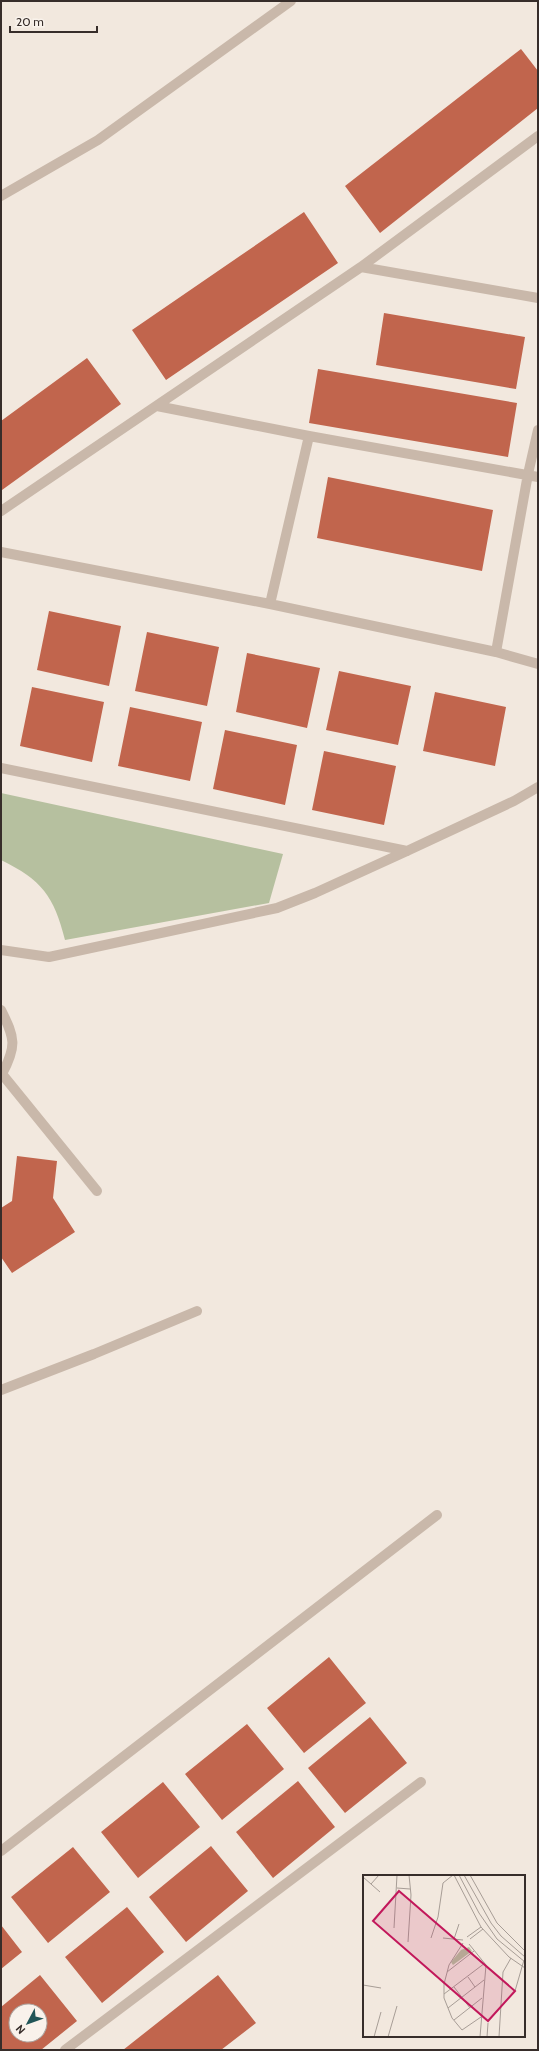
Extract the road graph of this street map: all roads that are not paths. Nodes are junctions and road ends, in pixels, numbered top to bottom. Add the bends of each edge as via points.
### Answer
1 (292, 1) edge
2 (538, 136) edge
3 (1, 196) edge
4 (361, 267) junction
5 (538, 298) edge
6 (157, 406) junction
7 (538, 430) edge
8 (309, 436) junction
9 (533, 475) edge
10 (1, 511) edge
11 (1, 552) edge
12 (270, 604) junction
13 (496, 652) junction
14 (538, 664) edge
15 (1, 768) edge
16 (538, 787) edge
17 (408, 851) junction
18 (1, 950) edge
19 (1, 1010) edge
20 (1, 1075) edge
21 (97, 1191) dead end
22 (197, 1311) dead end
23 (1, 1390) edge
24 (437, 1514) dead end
25 (421, 1782) dead end
26 (1, 1851) edge
27 (65, 2050) edge

1 - 3 street via 98,140
2 - 4 street
4 - 5 street
4 - 6 street
6 - 8 street
6 - 10 street
7 - 9 street
8 - 9 street
8 - 12 street
9 - 13 street
11 - 12 street
12 - 13 street
13 - 14 street
15 - 17 street
16 - 17 street
17 - 18 street via 277,908 48,957
19 - 20 street via 13,1034 12,1056
20 - 21 street
22 - 23 street
24 - 26 street
25 - 27 street

